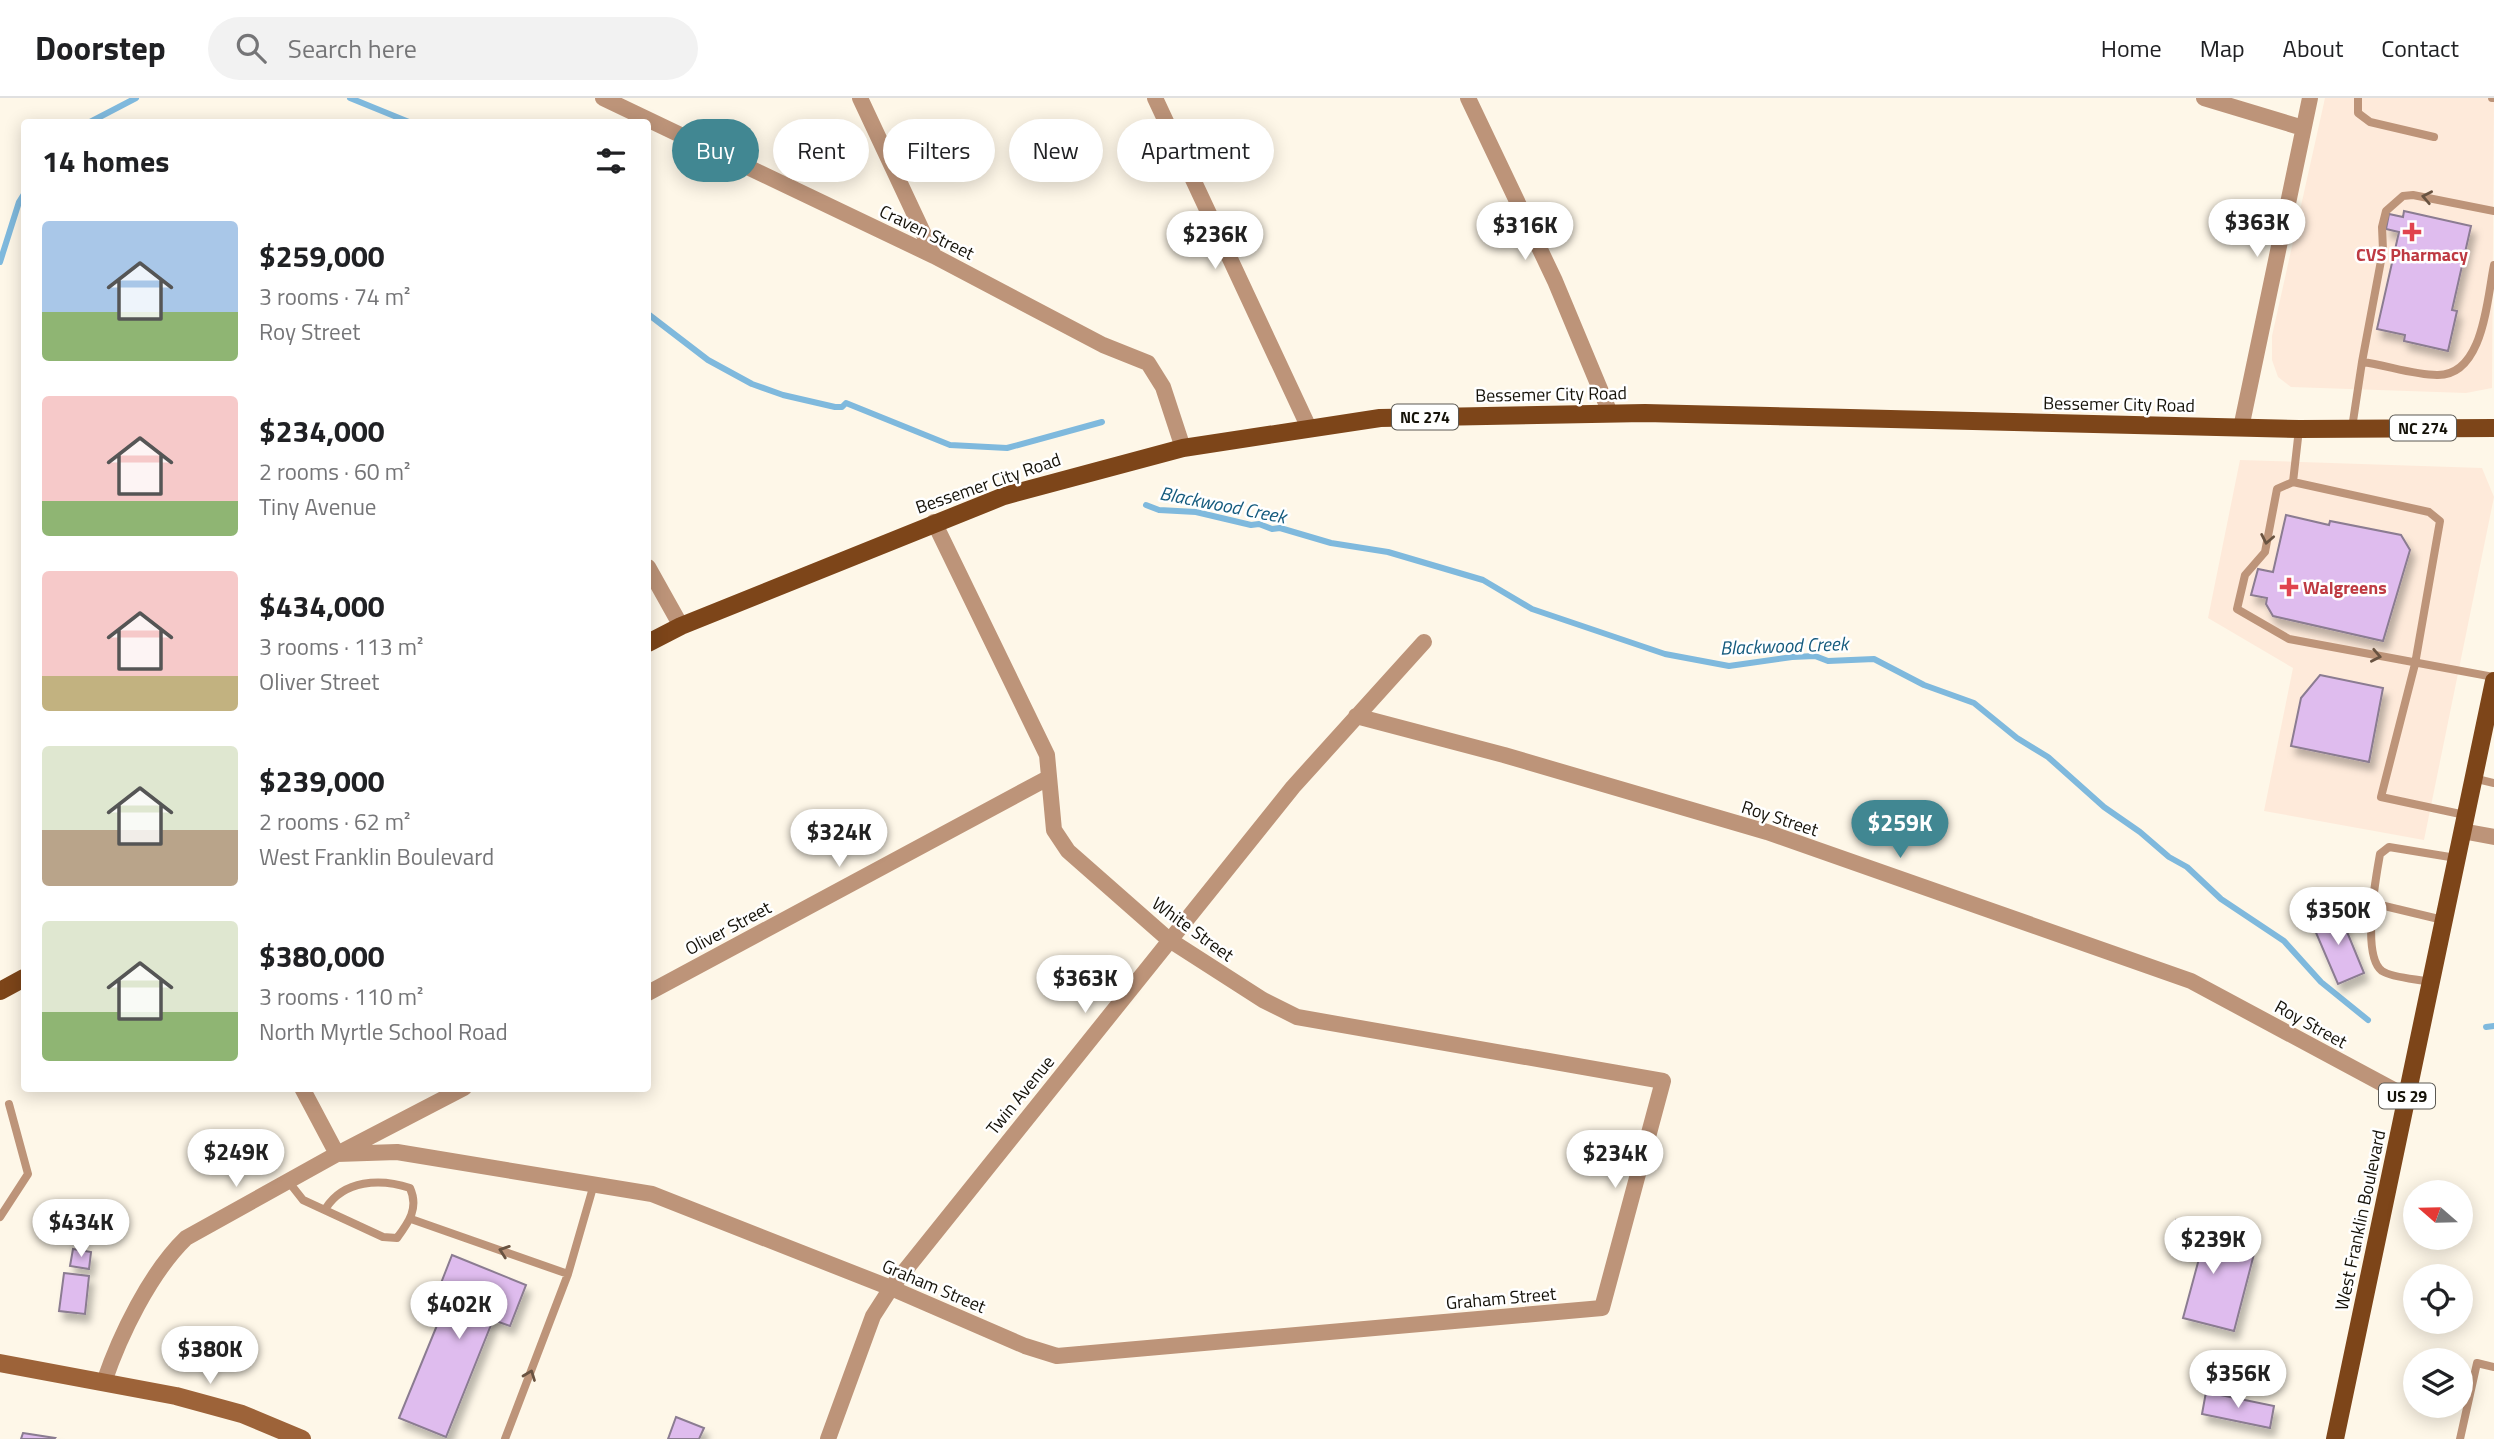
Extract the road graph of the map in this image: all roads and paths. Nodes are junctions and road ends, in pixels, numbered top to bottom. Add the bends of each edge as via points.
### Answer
1 (603, 98) edge
2 (860, 98) edge
3 (1155, 98) edge
4 (1468, 98) edge
5 (2204, 98) edge
6 (2310, 98) edge
7 (2358, 98) edge
8 (647, 119) edge
9 (651, 121) edge
10 (2303, 128) junction
11 (2434, 137) dead end
12 (2494, 211) edge
13 (934, 256) junction
14 (2494, 265) edge
15 (2362, 362) junction
16 (1611, 413) junction
17 (1309, 428) junction
18 (2241, 428) junction
19 (2494, 428) edge
20 (2299, 429) junction
21 (2352, 429) junction
22 (1183, 448) junction
23 (2293, 482) junction
24 (934, 522) junction
25 (651, 572) edge
26 (681, 626) junction
27 (651, 641) edge
28 (1424, 642) dead end
29 (2415, 664) junction
30 (2494, 679) edge
31 (1356, 716) junction
32 (1048, 778) junction
33 (2473, 778) junction
34 (2494, 783) edge
35 (2463, 823) junction
36 (2494, 837) edge
37 (2456, 858) junction
38 (2372, 903) junction
39 (2443, 920) junction
40 (1168, 939) junction
41 (21, 980) edge
42 (2430, 983) junction
43 (0, 991) edge
44 (651, 991) edge
45 (304, 1092) edge
46 (456, 1092) edge
47 (2407, 1097) junction
48 (9, 1104) dead end
49 (337, 1154) junction
50 (288, 1181) junction
51 (594, 1183) junction
52 (326, 1208) junction
53 (0, 1217) edge
54 (411, 1219) junction
55 (568, 1273) junction
56 (891, 1288) junction
57 (1602, 1308) joint
58 (0, 1363) edge
59 (2494, 1367) edge
60 (104, 1382) junction
61 (302, 1439) edge
62 (505, 1439) edge
63 (828, 1439) edge
64 (2335, 1439) edge
65 (2460, 1439) edge

1 - 8 street, Craven Street
2 - 13 street
3 - 17 street
4 - 16 street via 1555,281
5 - 10 street
6 - 10 street
7 - 11 lane via 2358,113 2370,122
9 - 13 street, Craven Street
10 - 18 street
12 -> 15 lane via 2413,194 2403,196 2386,211 2384,250
13 - 22 street, Craven Street via 1103,345 1148,363 1163,387
14 - 15 lane via 2476,351 2463,365 2437,375
15 - 21 lane
16 - 17 main road, Bessemer City Road / NC 274 via 1380,418
16 - 18 main road, Bessemer City Road / NC 274
17 - 22 main road, Bessemer City Road / NC 274
18 - 20 main road, Bessemer City Road / NC 274
19 - 21 main road, Bessemer City Road / NC 274
20 - 21 main road, Bessemer City Road / NC 274
20 - 23 lane
22 - 24 main road, Bessemer City Road / NC 274 via 1004,496
23 - 29 lane via 2428,512 2440,521
23 -> 29 lane via 2277,489 2265,552 2245,575 2237,609 2289,639
24 - 26 main road, Bessemer City Road / NC 274
24 - 32 street, White Street via 1047,755
25 - 26 street
26 - 27 main road, Bessemer City Road / NC 274
28 - 31 street, Twin Avenue
29 - 30 lane
29 - 35 lane via 2381,797
30 - 33 main road, West Franklin Boulevard / US 29
31 - 40 street, Twin Avenue
31 - 47 street, Roy Street via 1767,832 2191,981
32 - 40 street, White Street via 1054,830 1068,851
32 - 44 street, Oliver Street
33 - 34 lane
33 - 35 main road, West Franklin Boulevard / US 29
35 - 36 street
35 - 37 main road, West Franklin Boulevard / US 29
37 - 38 lane via 2389,847 2380,854
37 - 39 main road, West Franklin Boulevard / US 29
38 - 39 lane
38 - 42 lane via 2375,961 2383,971
39 - 42 main road, West Franklin Boulevard / US 29
40 - 56 street, Twin Avenue
40 - 57 street, White Street via 1297,1017 1663,1081
41 - 43 main road
42 - 47 main road, West Franklin Boulevard / US 29
45 - 49 street
46 - 49 street
47 - 64 main road, West Franklin Boulevard / US 29
48 - 53 lane via 27,1174
49 - 50 street
49 - 51 street, Graham Street via 397,1152
50 - 52 lane via 303,1200
50 - 60 street via 186,1238 171,1252 117,1345
51 - 55 lane
51 - 56 street, Graham Street via 652,1194
52 - 54 lane via 383,1237 397,1238
52 - 54 lane via 344,1190 376,1181 410,1188 414,1198
55 -> 54 lane
62 -> 55 lane
56 - 57 street, Graham Street via 1057,1356
56 - 63 street, Twin Avenue via 873,1316
58 - 60 main road
59 - 65 lane via 2477,1363
60 - 61 main road via 243,1414

